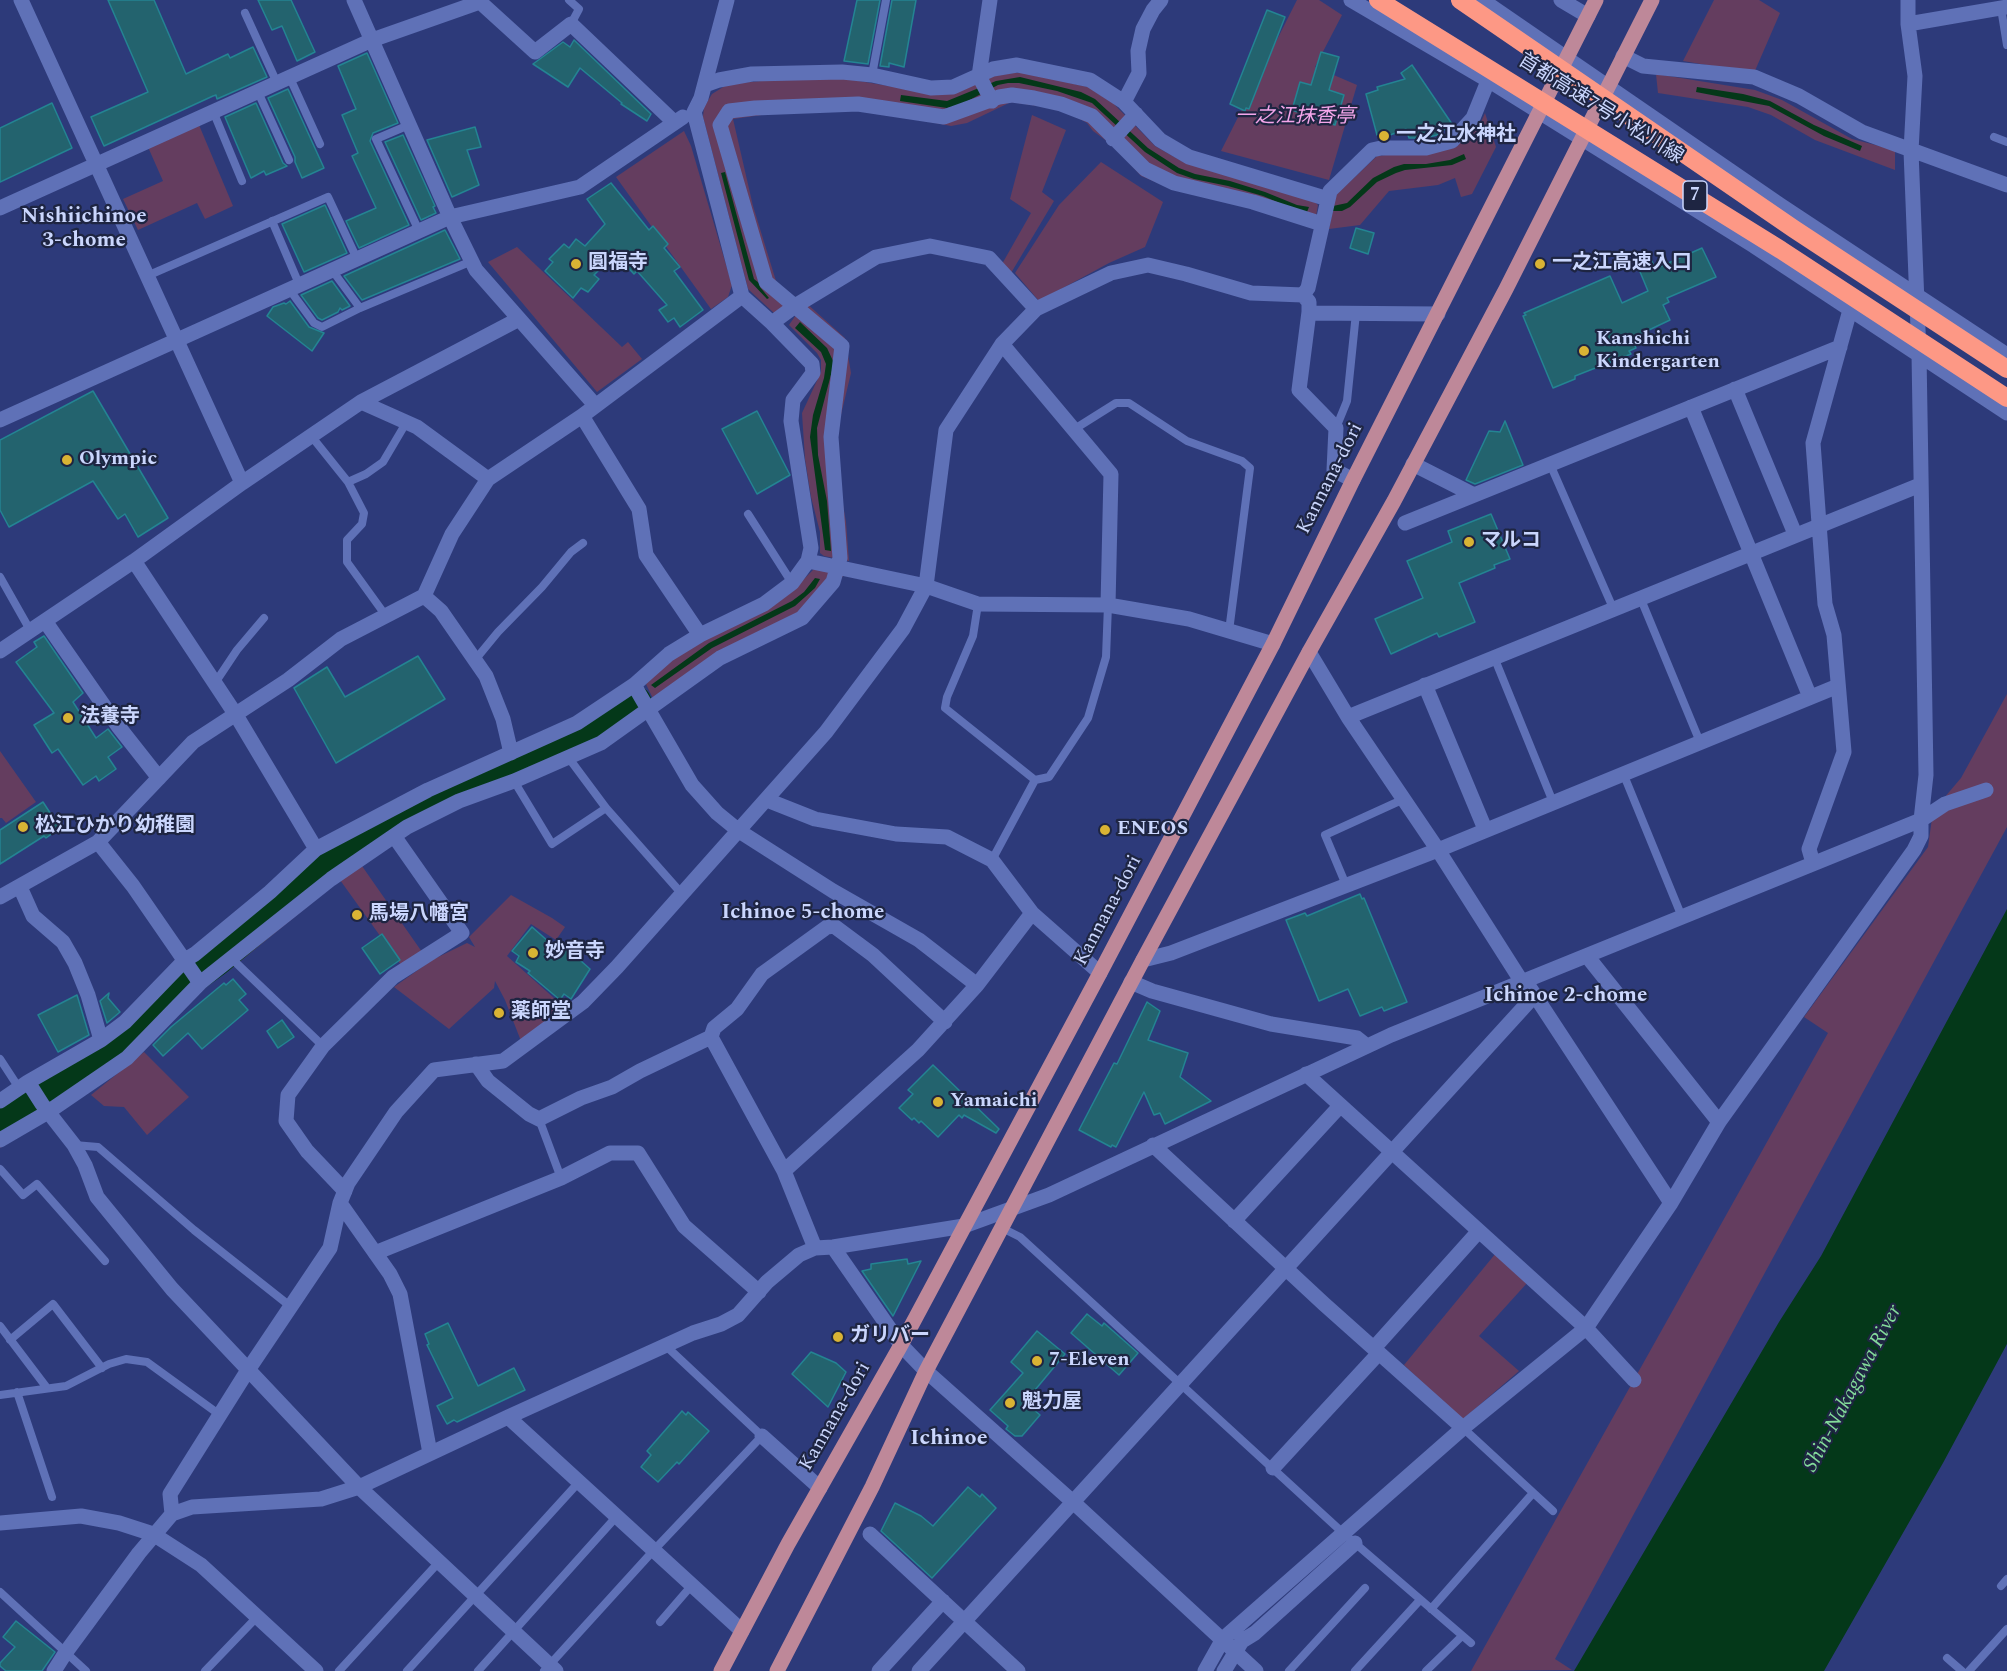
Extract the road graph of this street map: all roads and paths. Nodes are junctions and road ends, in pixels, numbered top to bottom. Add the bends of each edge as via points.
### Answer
1 (21, 0) edge
2 (354, 0) edge
3 (569, 0) edge
4 (727, 0) edge
5 (886, 0) edge
6 (990, 0) edge
7 (1161, 0) edge
8 (1351, 0) edge
9 (1378, 0) edge
10 (1394, 0) edge
11 (1460, 0) edge
12 (1468, 0) edge
13 (1482, 0) edge
14 (1562, 0) edge
15 (1596, 0) edge
16 (1652, 0) edge
17 (1908, 0) edge
18 (481, 1) edge
19 (2004, 8) edge
20 (245, 13) dead end
21 (1588, 16) junction
22 (1507, 18) junction
23 (571, 24) junction
24 (1908, 24) junction
25 (372, 40) junction
26 (2007, 45) edge
27 (1623, 56) junction
28 (1567, 59) junction
29 (872, 75) junction
30 (1481, 76) junction
31 (283, 80) junction
32 (705, 85) junction
33 (1607, 88) junction
34 (985, 89) junction
35 (258, 92) junction
36 (1124, 102) junction
37 (213, 111) junction
38 (694, 112) junction
39 (1540, 113) junction
40 (1133, 118) junction
41 (674, 122) junction
42 (409, 125) junction
43 (1115, 136) junction
44 (1994, 137) dead end
45 (1582, 139) junction
46 (2007, 141) edge
47 (320, 144) dead end
48 (1911, 151) junction
49 (289, 160) dead end
50 (96, 164) junction
51 (242, 181) dead end
52 (2007, 185) edge
53 (1328, 199) junction
54 (0, 208) edge
55 (450, 217) junction
56 (272, 222) junction
57 (1322, 224) junction
58 (419, 231) junction
59 (357, 259) junction
60 (472, 261) junction
61 (332, 270) junction
62 (147, 276) junction
63 (294, 287) junction
64 (1303, 295) junction
65 (742, 296) junction
66 (1917, 297) junction
67 (360, 308) junction
68 (1036, 309) junction
69 (1851, 310) junction
70 (1356, 313) junction
71 (783, 314) junction
72 (1309, 314) junction
73 (1438, 314) junction
74 (519, 319) junction
75 (176, 339) junction
76 (1002, 344) junction
77 (1840, 347) junction
78 (1919, 354) junction
79 (2007, 355) edge
80 (2007, 369) edge
81 (1735, 389) junction
82 (2007, 398) edge
83 (361, 402) junction
84 (595, 405) junction
85 (1691, 407) junction
86 (2007, 412) edge
87 (582, 416) junction
88 (0, 420) edge
89 (406, 423) junction
90 (1336, 428) junction
91 (1073, 430) junction
92 (312, 437) junction
93 (1413, 464) junction
94 (1550, 464) junction
95 (488, 479) junction
96 (1353, 480) junction
97 (348, 482) junction
98 (242, 483) junction
99 (1920, 485) junction
100 (1474, 495) junction
101 (748, 514) dead end
102 (1405, 524) dead end
103 (1820, 524) junction
104 (1795, 534) junction
105 (583, 543) dead end
106 (1750, 553) junction
107 (134, 561) junction
108 (828, 563) junction
109 (0, 577) edge
110 (792, 583) junction
111 (926, 586) junction
112 (424, 596) junction
113 (1640, 597) junction
114 (978, 604) junction
115 (1108, 604) junction
116 (1613, 608) junction
117 (386, 616) junction
118 (264, 618) dead end
119 (45, 621) junction
120 (30, 630) junction
121 (1229, 631) junction
122 (700, 635) junction
123 (1273, 644) junction
124 (0, 651) edge
125 (1309, 652) junction
126 (1494, 657) junction
127 (475, 660) junction
128 (215, 682) junction
129 (634, 685) junction
130 (1425, 685) junction
131 (1838, 686) junction
132 (1810, 697) junction
133 (648, 711) junction
134 (236, 715) junction
135 (1348, 717) junction
136 (1700, 742) junction
137 (511, 753) junction
138 (568, 757) junction
139 (1623, 773) junction
140 (159, 778) junction
141 (1035, 780) junction
142 (514, 781) junction
143 (1986, 790) dead end
144 (1404, 799) junction
145 (766, 800) junction
146 (1553, 802) junction
147 (606, 808) junction
148 (1921, 820) junction
149 (1485, 829) junction
150 (739, 831) junction
151 (394, 836) junction
152 (98, 842) junction
153 (316, 849) junction
154 (1438, 850) junction
155 (992, 860) junction
156 (1813, 863) junction
157 (1346, 885) junction
158 (20, 887) junction
159 (682, 894) junction
160 (0, 897) edge
161 (1032, 913) junction
162 (1682, 917) junction
163 (1587, 956) junction
164 (231, 958) junction
165 (1143, 960) junction
166 (194, 973) junction
167 (1100, 973) junction
168 (1524, 981) junction
169 (1131, 982) junction
170 (977, 985) junction
171 (1534, 996) junction
172 (945, 1022) junction
173 (711, 1037) junction
174 (100, 1040) junction
175 (323, 1046) junction
176 (1367, 1046) junction
177 (0, 1059) edge
178 (476, 1064) junction
179 (1306, 1074) junction
180 (27, 1086) junction
181 (0, 1101) edge
182 (1340, 1106) junction
183 (45, 1108) junction
184 (539, 1119) junction
185 (1719, 1122) junction
186 (0, 1140) edge
187 (74, 1145) junction
188 (1153, 1145) junction
189 (1391, 1152) junction
190 (0, 1169) edge
191 (784, 1171) junction
192 (561, 1178) junction
193 (342, 1197) junction
194 (1671, 1203) junction
195 (1011, 1209) junction
196 (1234, 1221) junction
197 (964, 1226) junction
198 (1002, 1228) junction
199 (1478, 1232) junction
200 (833, 1247) junction
201 (815, 1248) junction
202 (375, 1253) junction
203 (105, 1262) dead end
204 (1285, 1268) junction
205 (759, 1292) junction
206 (290, 1306) junction
207 (0, 1326) edge
208 (1586, 1328) junction
209 (10, 1340) junction
210 (901, 1345) junction
211 (666, 1346) junction
212 (1376, 1350) junction
213 (102, 1368) junction
214 (248, 1370) junction
215 (926, 1371) junction
216 (1634, 1380) dead end
217 (1180, 1384) junction
218 (47, 1388) junction
219 (17, 1392) junction
220 (0, 1395) edge
221 (220, 1415) junction
222 (508, 1417) junction
223 (1462, 1428) junction
224 (762, 1436) junction
225 (430, 1453) junction
226 (1273, 1468) junction
227 (579, 1482) junction
228 (360, 1487) junction
229 (820, 1488) junction
230 (1533, 1493) junction
231 (52, 1497) dead end
232 (1073, 1502) junction
233 (1553, 1511) dead end
234 (172, 1514) junction
235 (617, 1516) junction
236 (0, 1523) edge
237 (1342, 1532) junction
238 (153, 1534) junction
239 (870, 1534) dead end
240 (1355, 1543) junction
241 (654, 1550) junction
242 (439, 1562) junction
243 (692, 1585) junction
244 (1365, 1588) dead end
245 (0, 1592) edge
246 (476, 1596) junction
247 (1420, 1600) junction
248 (943, 1601) junction
249 (1431, 1609) junction
250 (258, 1616) junction
251 (660, 1622) dead end
252 (964, 1622) junction
253 (2007, 1629) edge
254 (742, 1631) junction
255 (514, 1632) junction
256 (1462, 1636) junction
257 (1222, 1639) junction
258 (1471, 1643) dead end
259 (66, 1652) junction
260 (1236, 1652) junction
261 (1947, 1658) dead end
262 (550, 1669) edge
263 (779, 1670) edge
264 (54, 1671) edge
265 (86, 1671) edge
266 (205, 1671) edge
267 (316, 1671) edge
268 (339, 1671) edge
269 (407, 1671) edge
270 (478, 1671) edge
271 (721, 1671) edge
272 (879, 1671) edge
273 (919, 1671) edge
274 (1018, 1671) edge
275 (1205, 1671) edge
276 (1224, 1671) edge
277 (1256, 1671) edge
278 (1289, 1671) edge
279 (1355, 1671) edge
280 (1426, 1671) edge
281 (1962, 1671) edge
282 (1969, 1671) edge

1 - 50 street
2 - 25 street
3 - 23 lane via 579,9
4 - 32 street
5 - 29 lane
6 - 34 street
7 - 36 street via 1143,29 1137,51 1139,73
8 - 30 street
9 - 82 highway, 首都高速7号小松川線 / 7 via 1781,250
10 - 30 highway
11 - 80 highway, 首都高速7号小松川線 / 7 via 1794,229
12 - 22 highway
13 - 22 street
14 - 21 street
15 - 21 main road, Kannana-dori
16 - 27 main road
17 - 24 street
18 - 23 street via 535,52
18 - 25 street
19 - 24 street
19 - 26 lane
20 - 31 lane
21 - 28 main road, Kannana-dori
22 - 28 street
23 - 41 street
24 - 48 street via 1915,76
25 - 31 street
25 - 42 street
27 - 33 main road
27 - 48 street via 1643,66 1754,77 1799,96 1862,132
28 - 33 street
28 - 39 main road, Kannana-dori
29 - 32 street via 783,72
29 - 34 street via 931,88
30 - 39 street
30 - 53 street via 1473,118 1452,141 1426,148 1372,150 1330,191
31 - 35 street
31 - 47 lane
32 - 38 street
33 - 45 main road
33 - 66 street
34 - 36 street via 993,69 1017,65 1090,80
34 - 43 street via 1061,104 1092,116
34 - 71 street via 944,117 858,104 729,111 720,125 766,282
35 - 37 street
35 - 49 lane
36 - 40 street
37 - 50 street
37 - 51 lane
38 - 41 street
38 - 65 street
39 - 45 street
39 - 73 main road, Kannana-dori
40 - 43 street
40 - 53 street via 1189,157
41 - 55 street via 580,187
42 - 55 street
42 - 58 lane via 376,139
43 - 57 street via 1145,169 1174,183
44 - 46 lane
45 - 69 street
45 - 93 main road
48 - 52 street
48 - 66 street
50 - 54 street
50 - 62 street
53 - 57 street
55 - 58 street
55 - 60 street
56 - 59 lane via 328,197
56 - 62 lane
56 - 63 lane
57 - 64 street via 1308,288
58 - 59 street
59 - 61 street
60 - 67 lane
60 - 74 street
61 - 63 street
61 - 67 lane
62 - 75 street
63 - 67 lane via 314,323 322,327
63 - 75 street
64 - 68 street via 1251,293 1148,265 1111,273
64 - 72 street via 1309,303
65 - 71 street
65 - 84 street
66 - 78 street
66 - 79 street
68 - 71 street via 989,258 930,246 876,257
68 - 76 street
69 - 77 street
69 - 78 street
70 - 72 street
70 - 73 street
70 - 90 lane via 1347,401
71 - 108 street via 812,364 813,373 794,400 791,421 812,548
71 - 108 street via 842,346 831,437
72 - 90 street via 1299,390
73 - 96 main road, Kannana-dori
74 - 83 street
74 - 84 street
75 - 88 street
75 - 98 street
76 - 91 street
76 - 111 street via 946,430
77 - 81 street
77 - 103 street via 1813,443
78 - 86 street
78 - 99 street
81 - 85 street
81 - 104 street
83 - 89 street
83 - 92 street
84 - 87 street
85 - 94 street
85 - 106 street
87 - 95 street
87 - 122 street via 639,509 646,555
89 - 95 street
89 - 97 lane via 383,462
90 - 96 street via 1334,470
91 - 115 street via 1111,474
91 - 121 lane via 1116,403 1128,403 1186,441 1242,461 1250,468
92 - 97 lane
92 - 98 street
93 - 100 street
93 - 125 main road
94 - 100 street
94 - 116 lane
95 - 112 street via 452,534
96 - 123 main road, Kannana-dori
97 - 117 lane via 363,513 362,524 347,540 347,562
98 - 107 street
99 - 103 street
99 - 148 street via 1926,775
100 - 102 street
101 - 110 lane
103 - 104 street
103 - 131 street
104 - 106 street
105 - 127 lane
106 - 113 street
106 - 132 street
107 - 119 street
107 - 128 street
108 - 110 street
108 - 111 street
108 - 133 street via 833,582 802,618 720,658
109 - 120 lane
110 - 122 street via 764,604
111 - 114 street
111 - 145 street via 903,629 854,695
112 - 117 street
112 - 127 street via 441,611
113 - 116 street
113 - 136 lane
114 - 115 street
114 - 141 lane via 973,636 946,697 945,708
115 - 121 street via 1189,619
115 - 141 lane via 1106,657 1088,718 1049,777
116 - 126 street
117 - 134 street via 341,639
118 - 128 lane
119 - 120 street
119 - 140 street
120 - 124 street
121 - 123 street
122 - 129 street via 669,654
123 - 167 main road, Kannana-dori
125 - 135 street
125 - 165 main road
126 - 130 street
126 - 146 lane
127 - 137 street via 486,676 503,719
128 - 134 street
129 - 133 street
129 - 137 street via 577,723
130 - 135 street
130 - 149 street
131 - 132 street
131 - 156 street via 1844,752 1809,849
132 - 136 street
133 - 138 street via 601,743
133 - 150 street via 692,785
134 - 140 street via 193,742
134 - 153 street
135 - 144 street
136 - 139 street
137 - 153 street via 428,789
138 - 142 street
138 - 147 lane
139 - 146 street
139 - 162 lane
140 - 152 street
141 - 155 lane
142 - 147 lane via 552,844
142 - 151 street via 459,801
143 - 148 street via 1945,804
144 - 154 street
144 - 157 lane via 1324,835
145 - 150 street
145 - 155 street via 815,819 896,834 947,837
146 - 149 street
147 - 159 lane
148 - 156 street
148 - 185 street via 1922,836 1914,850
149 - 154 street
150 - 159 street
150 - 170 street via 919,940
151 - 164 street via 331,879
151 - 175 street via 462,933 393,977
152 - 158 street
152 - 166 street
153 - 166 street via 195,954
154 - 157 street
154 - 168 street
155 - 161 street
156 - 162 street
157 - 165 street via 1171,953
158 - 160 street
158 - 174 street via 33,916 63,942 75,963
159 - 178 street via 583,1002 503,1060
161 - 167 street
161 - 170 street
162 - 163 street
163 - 168 street
163 - 185 street
164 - 166 street
164 - 175 lane
165 - 169 main road
166 - 174 street
166 - 183 street via 127,1058
167 - 197 main road, Kannana-dori
168 - 171 street
168 - 176 street
169 - 176 street via 1271,1024 1357,1038
169 - 195 main road
170 - 172 street
171 - 189 street
171 - 194 street
172 - 173 street via 873,955 834,926 827,927 762,974 737,1009 714,1028
172 - 191 street
173 - 184 street
173 - 191 street
174 - 180 street
175 - 193 street via 288,1095 286,1121
176 - 179 street
177 - 180 lane
178 - 184 street via 488,1081
178 - 193 street via 434,1070 396,1113
179 - 182 street
179 - 188 street
180 - 181 street
180 - 183 street
182 - 189 street
182 - 196 street
183 - 186 street
183 - 187 street
184 - 192 lane
185 - 194 street
187 - 206 lane via 98,1147
187 - 214 street via 97,1197 172,1289
188 - 195 street
188 - 196 street
189 - 199 street
189 - 204 street
190 - 203 lane via 23,1196 38,1184
191 - 201 street
192 - 202 street
192 - 205 street via 610,1153 638,1153 684,1226
193 - 202 street
193 - 206 street via 330,1248
194 - 208 street
195 - 197 street
195 - 198 main road
196 - 204 street
197 - 200 street
197 - 210 main road, Kannana-dori
198 - 215 main road
198 - 217 lane via 1020,1237
199 - 208 street
199 - 212 street
200 - 201 street
200 - 210 street
201 - 205 street via 799,1255
202 - 225 street via 400,1294
204 - 212 street
204 - 217 street
205 - 211 street via 738,1315
206 - 214 street
207 - 209 lane
208 - 216 street
208 - 223 street
209 - 213 lane via 53,1304
209 - 218 lane
210 - 215 street
210 - 229 main road, Kannana-dori
211 - 222 street
211 - 224 lane
212 - 223 street
212 - 226 street
213 - 218 lane via 66,1386
213 - 221 lane via 126,1359 147,1362
214 - 221 street
214 - 228 street
215 - 232 street
215 - 263 main road
217 - 226 lane
217 - 232 street
218 - 219 lane
219 - 220 lane
219 - 231 lane
221 - 234 street via 170,1494
222 - 225 street
222 - 227 street
223 - 230 lane
223 - 237 street
224 - 229 street
224 - 241 lane
225 - 228 street
226 - 237 lane
227 - 235 street
227 - 246 lane
228 - 234 street via 321,1499 192,1507
228 - 242 street
229 - 254 main road, Kannana-dori
230 - 233 lane
230 - 249 lane
232 - 252 street
232 - 257 street
234 - 238 street
235 - 241 street
235 - 255 lane
236 - 238 street via 81,1516
237 - 240 lane
237 - 257 street
238 - 250 street via 201,1565
238 - 259 street
239 - 248 street
240 - 247 lane
240 - 260 street via 1242,1641
241 - 243 street
241 - 262 lane
242 - 246 street
242 - 268 lane
243 - 251 lane
243 - 254 street
244 - 278 lane
245 - 259 lane
246 - 255 street
246 - 269 lane
247 - 249 lane
247 - 279 lane
248 - 252 street
248 - 272 street
249 - 256 lane
250 - 266 lane
250 - 267 street
252 - 273 street
252 - 274 street
253 - 282 lane
254 - 271 main road, Kannana-dori
255 - 262 street
255 - 270 lane
256 - 258 lane
256 - 280 lane
257 - 260 street
257 - 275 street
259 - 264 street
259 - 265 lane
260 - 276 street
260 - 277 street
261 - 281 lane

